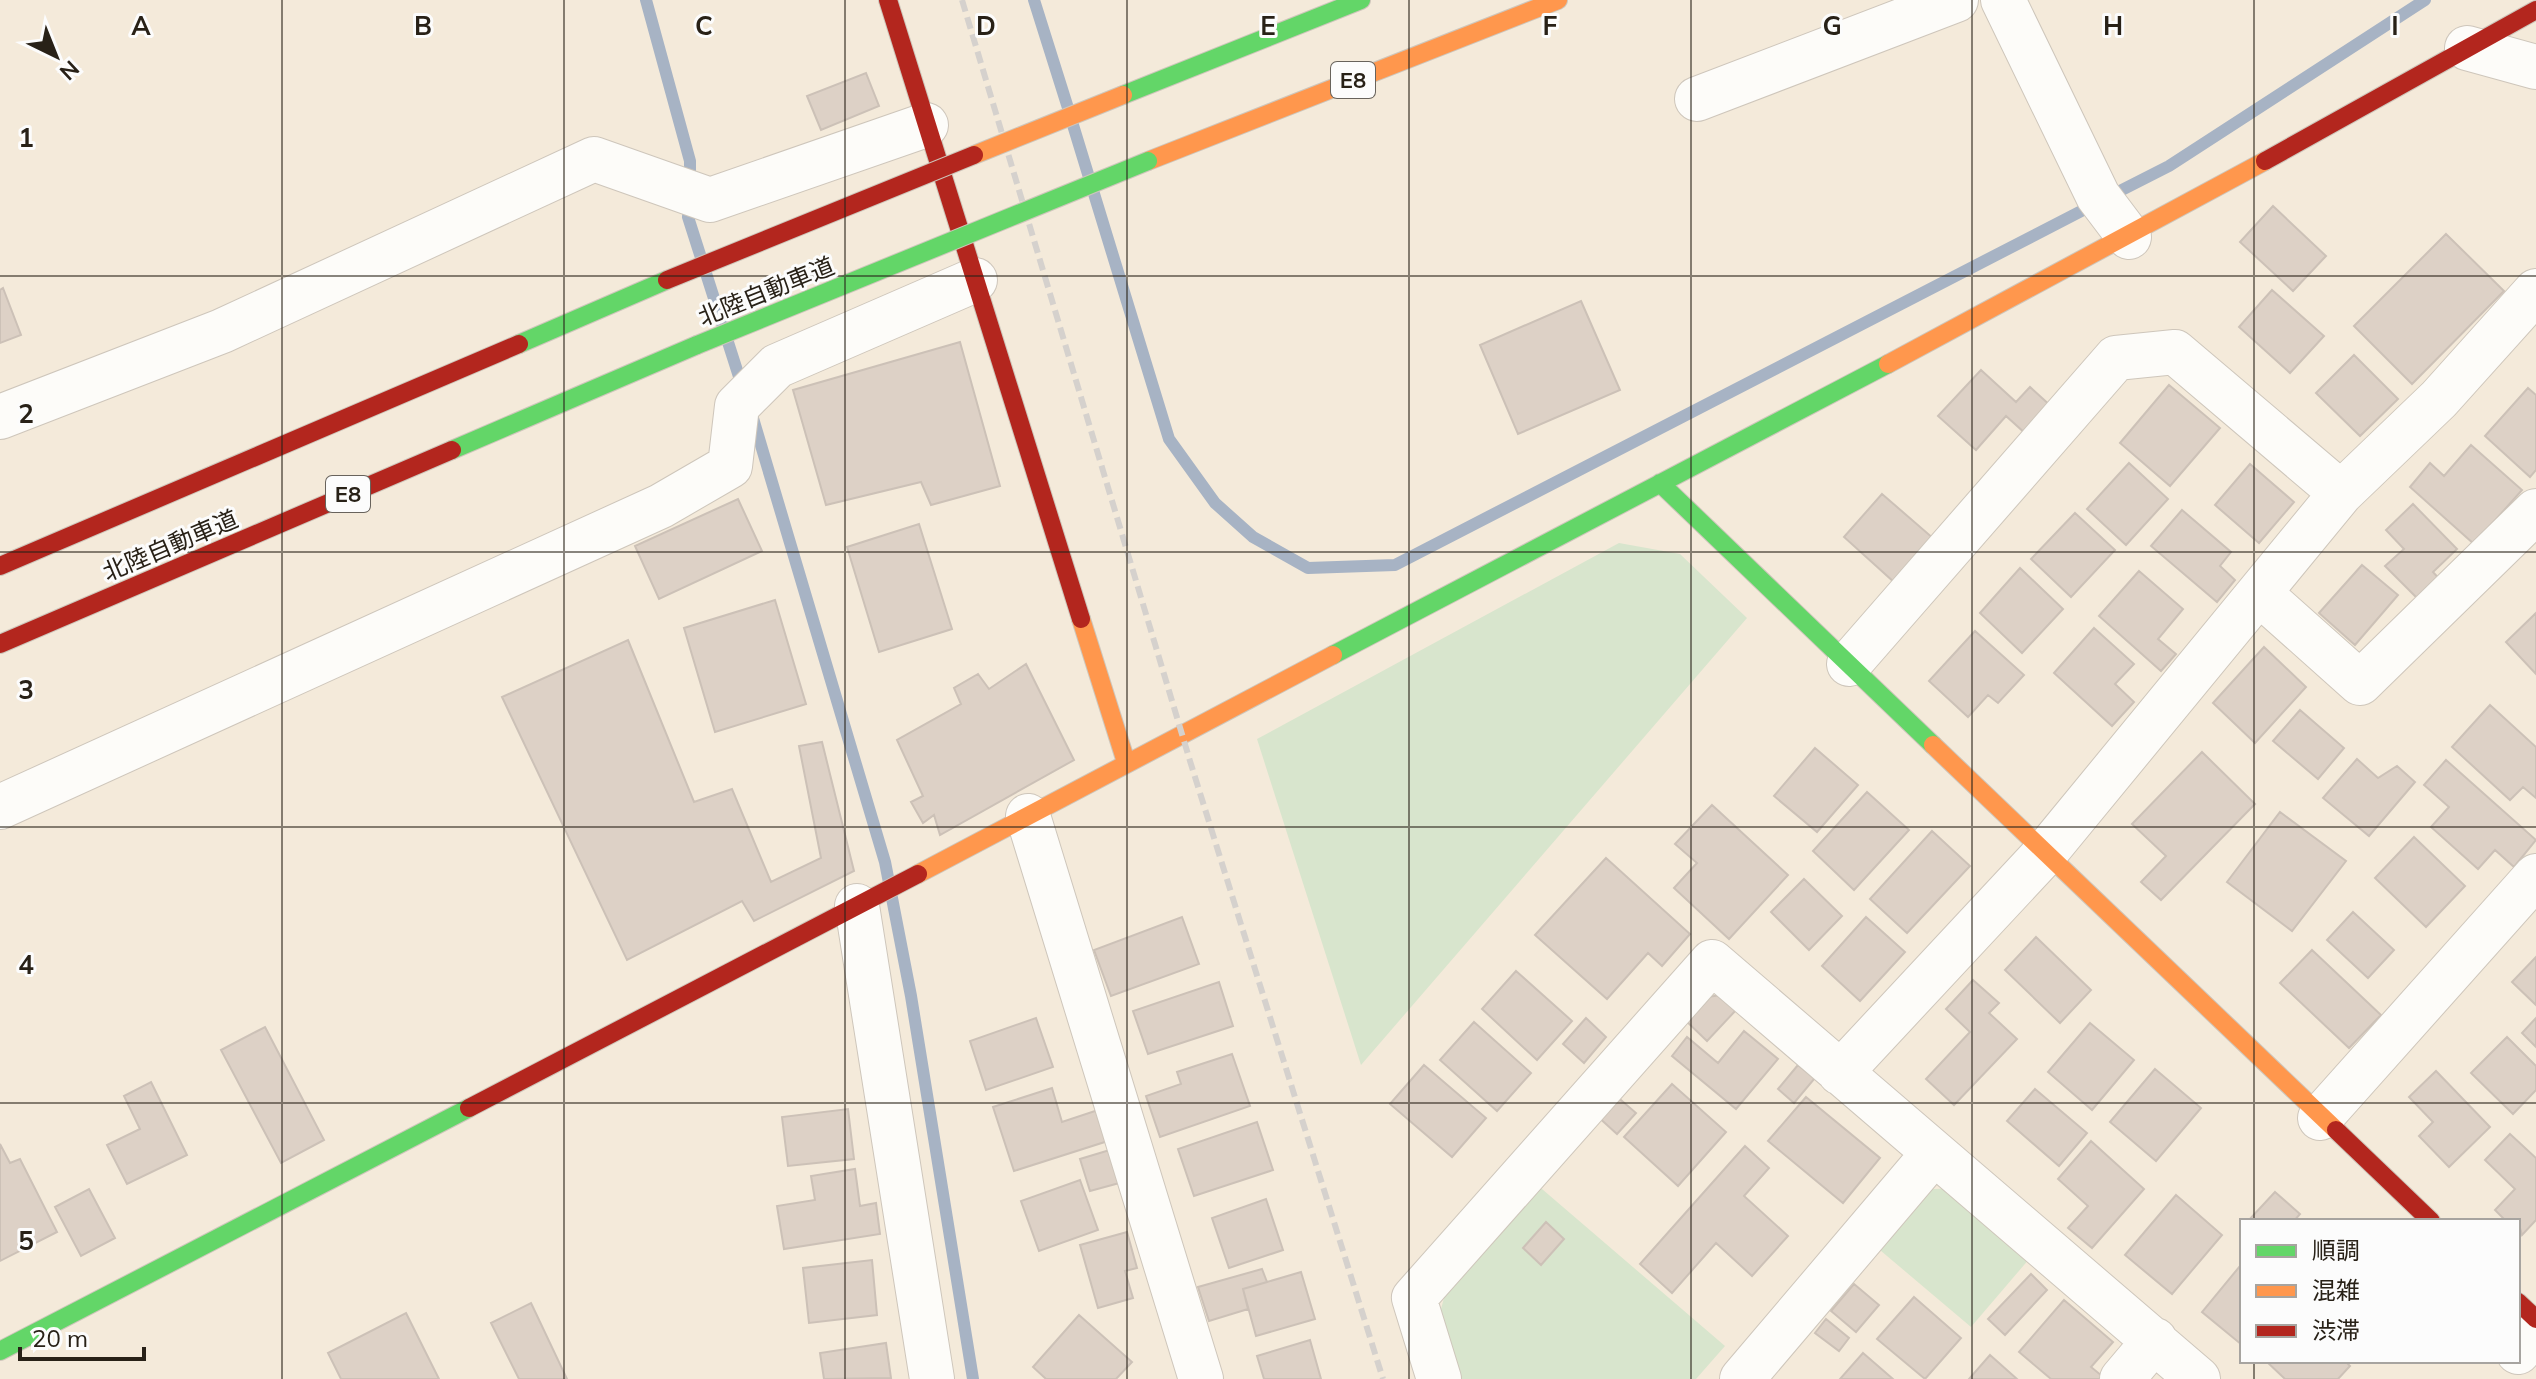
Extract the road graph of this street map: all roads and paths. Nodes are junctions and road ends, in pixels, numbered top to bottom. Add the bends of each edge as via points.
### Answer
1 (888, 0) edge
2 (1361, 0) edge
3 (1558, 0) edge
4 (1956, 0) edge
5 (2003, 0) edge
6 (2536, 10) edge
7 (2467, 48) junction
8 (2536, 67) edge
9 (1697, 99) dead end
10 (926, 125) junction
11 (2129, 237) junction
12 (975, 280) junction
13 (2536, 291) edge
14 (0, 417) edge
15 (1660, 483) junction
16 (2341, 493) junction
17 (2536, 511) edge
18 (0, 566) edge
19 (2259, 593) junction
20 (0, 644) edge
21 (1849, 664) junction
22 (1126, 762) junction
23 (0, 807) edge
24 (1028, 816) junction
25 (2046, 852) junction
26 (2536, 876) edge
27 (857, 906) junction
28 (1840, 1073) junction
29 (2320, 1118) junction
30 (1933, 1154) junction
31 (2429, 1219) edge
32 (2520, 1304) edge
33 (2536, 1319) edge
34 (2536, 1330) edge
35 (2155, 1340) junction
36 (2520, 1350) edge
37 (0, 1351) edge
38 (2508, 1363) edge
39 (932, 1379) edge
40 (1201, 1379) edge
41 (1439, 1379) edge
42 (1742, 1379) edge
43 (2122, 1379) edge
44 (2198, 1379) edge
45 (2496, 1379) edge

1 - 10 main road
2 - 18 main road, 北陸自動車道, bridge via 667,280
3 - 20 main road, 北陸自動車道 / E8, bridge via 697,345
4 - 9 street
5 - 11 street via 2098,196
6 - 7 main road
7 - 8 street
7 - 11 main road
10 - 12 main road
10 - 14 street via 710,200 594,159 222,331
11 - 15 main road
12 - 22 main road
12 - 23 street via 777,366 737,406 730,466 661,506
13 - 16 street via 2439,399
15 - 21 main road
15 - 22 main road
16 - 19 street
16 - 21 street via 2175,352 2116,358
17 - 19 street via 2360,683
19 - 25 street
21 - 25 main road
22 - 24 main road
24 - 27 main road
24 - 40 street
25 - 28 street
25 - 29 main road
26 - 29 street
27 - 37 main road
27 - 39 street
28 - 30 street
28 - 41 street via 1712,962 1414,1298
29 - 31 main road
30 - 35 street
30 - 42 street
32 - 33 main road
34 - 36 street
35 - 43 street
35 - 44 street
38 - 45 street

